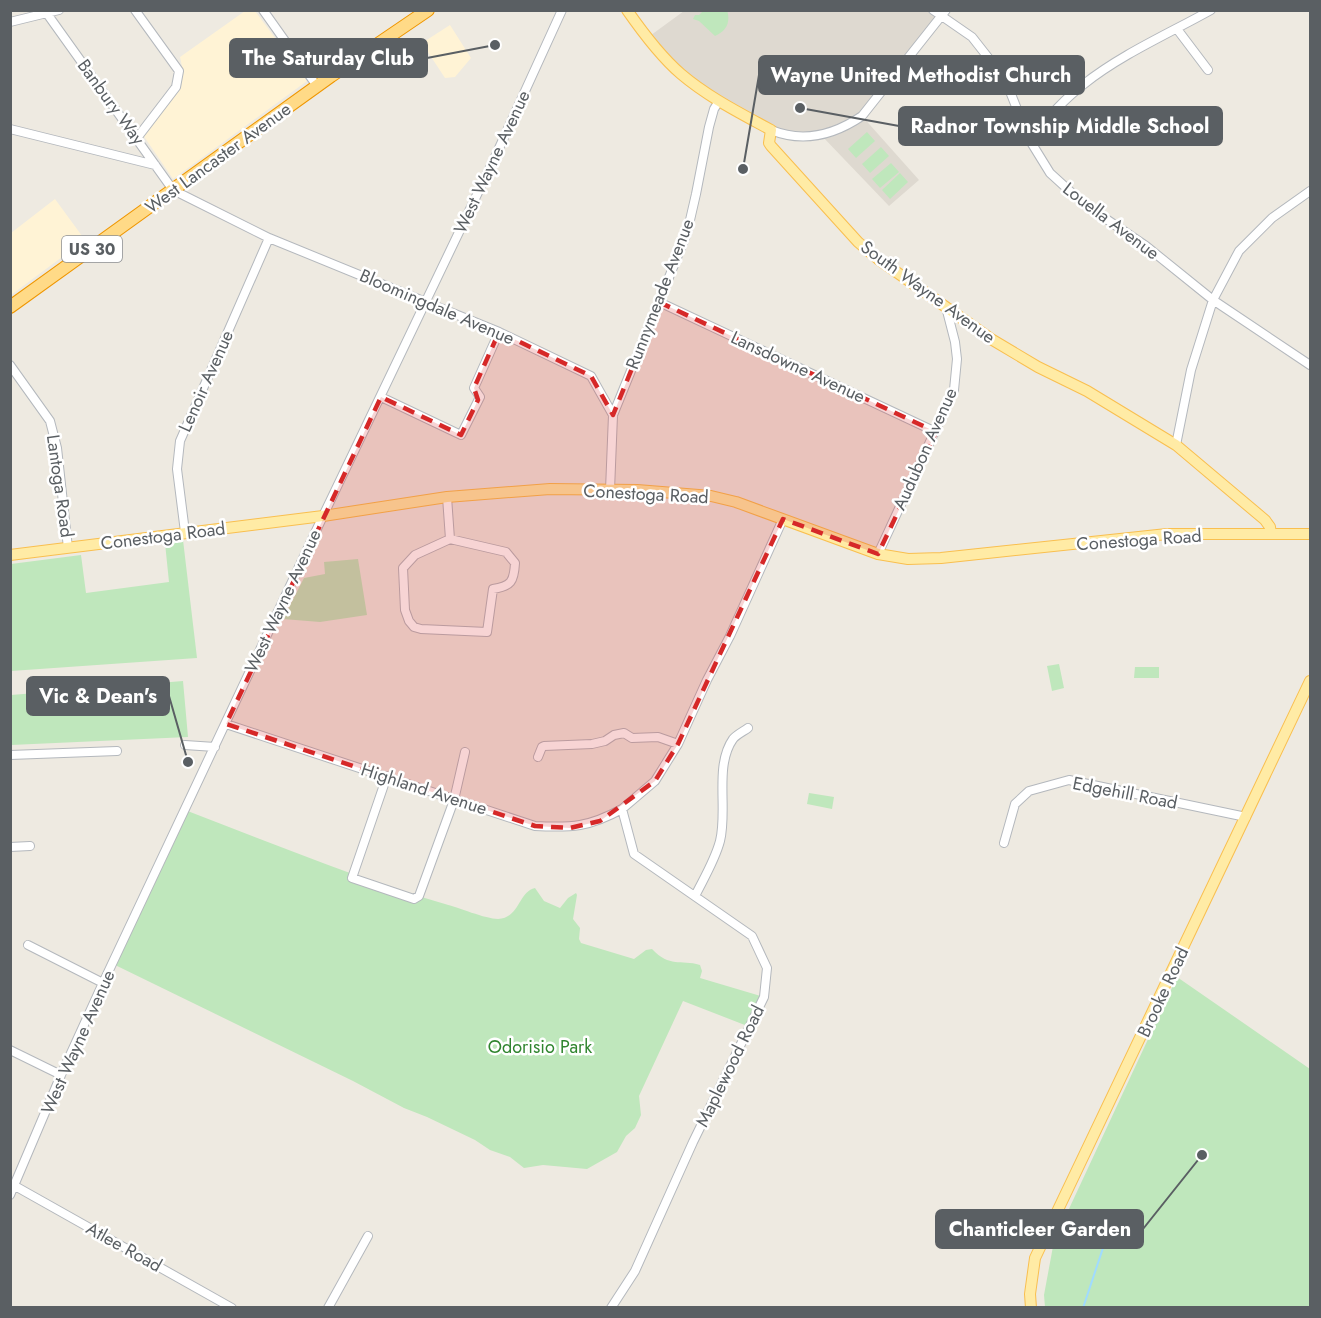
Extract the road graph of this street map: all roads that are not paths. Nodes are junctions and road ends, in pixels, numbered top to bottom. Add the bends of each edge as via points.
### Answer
1 (59, 10) edge
2 (135, 10) edge
3 (263, 10) edge
4 (428, 10) edge
5 (562, 10) edge
6 (627, 10) edge
7 (1211, 10) edge
8 (940, 12) edge
9 (48, 15) junction
10 (10, 22) edge
11 (1177, 29) junction
12 (1208, 70) dead end
13 (317, 86) junction
14 (718, 101) junction
15 (10, 129) edge
16 (771, 130) junction
17 (137, 138) junction
18 (1029, 139) junction
19 (155, 165) junction
20 (174, 190) junction
21 (1311, 191) edge
22 (269, 238) junction
23 (1213, 300) junction
24 (426, 302) junction
25 (659, 302) junction
26 (10, 307) edge
27 (946, 307) junction
28 (500, 332) junction
29 (10, 365) edge
30 (1311, 365) edge
31 (381, 397) junction
32 (613, 415) junction
33 (936, 432) junction
34 (1176, 445) junction
35 (610, 490) junction
36 (447, 497) junction
37 (323, 516) junction
38 (783, 519) junction
39 (185, 532) junction
40 (1271, 534) junction
41 (1311, 534) edge
42 (450, 539) junction
43 (68, 548) junction
44 (878, 554) junction
45 (10, 555) edge
46 (1311, 681) edge
47 (226, 724) junction
48 (748, 728) dead end
49 (678, 744) junction
50 (185, 745) dead end
51 (215, 747) junction
52 (117, 751) dead end
53 (465, 752) dead end
54 (10, 755) edge
55 (538, 757) dead end
56 (387, 776) junction
57 (454, 800) junction
58 (622, 809) junction
59 (1246, 817) junction
60 (1004, 843) dead end
61 (30, 846) dead end
62 (10, 847) edge
63 (695, 896) junction
64 (28, 945) dead end
65 (104, 983) junction
66 (10, 1050) edge
67 (61, 1075) junction
68 (15, 1186) junction
69 (10, 1195) edge
70 (368, 1236) dead end
71 (232, 1308) edge
72 (328, 1308) edge
73 (611, 1308) edge
74 (1031, 1308) edge

1 - 9 street
2 - 17 street via 179,71 176,87
3 - 13 street
4 - 13 highway, West Lancaster Avenue / US 30
5 - 24 street, West Wayne Avenue
6 - 14 main road via 679,72
7 - 11 street
8 - 16 street via 862,116 843,128 812,137
8 - 18 street, Louella Avenue via 972,37 1005,79
9 - 10 street
9 - 17 street, Banbury Way
11 - 12 street
11 - 18 street via 1085,83
13 - 20 highway, West Lancaster Avenue / US 30
14 - 16 main road
14 - 25 street, Runnymeade Avenue via 687,233
15 - 19 street
16 - 27 main road, South Wayne Avenue via 771,146 858,242
17 - 19 street, Banbury Way
18 - 23 street, Louella Avenue via 1050,173 1084,204 1146,246
19 - 20 street, Banbury Way
20 - 22 street, Bloomingdale Avenue
20 - 26 highway, West Lancaster Avenue / US 30
21 - 23 street via 1272,218 1239,251
22 - 24 street, Bloomingdale Avenue
22 - 39 street, Lenoir Avenue via 180,441 177,469
23 - 30 street, Louella Avenue
23 - 34 street via 1191,370
24 - 28 street, Bloomingdale Avenue
24 - 31 street, West Wayne Avenue
25 - 32 street, Runnymeade Avenue
25 - 33 street, Lansdowne Avenue
27 - 33 street, Audubon Avenue via 955,342 956,375 954,390
27 - 34 main road, South Wayne Avenue via 990,339
28 - 31 street via 474,388 480,397 462,435
28 - 32 street, Bloomingdale Avenue via 591,376
29 - 43 street, Lantoga Road via 50,421 57,448
31 - 37 street, West Wayne Avenue
32 - 35 street
33 - 44 street, Audubon Avenue
34 - 40 main road, South Wayne Avenue via 1265,520
35 - 36 main road, Conestoga Road via 550,489
35 - 38 main road, Conestoga Road via 711,496
36 - 37 main road, Conestoga Road
36 - 42 street
37 - 39 main road, Conestoga Road
37 - 47 street, West Wayne Avenue
38 - 44 main road, Conestoga Road
38 - 49 street
39 - 43 main road, Conestoga Road
40 - 41 main road, Conestoga Road
40 - 44 main road, Conestoga Road via 1167,534 928,559
42 - 42 street via 415,555 403,568 403,600 409,621 421,629 487,632 493,589 511,584 515,563 506,552
43 - 45 main road, Conestoga Road
46 - 59 main road, Brooke Road
47 - 51 street, West Wayne Avenue
47 - 56 street, Highland Avenue
48 - 63 street via 733,739 727,755 720,841
49 - 55 street via 658,737 632,738 624,733 592,744 544,746
49 - 58 street via 661,773
50 - 51 street
51 - 65 street, West Wayne Avenue
52 - 54 street
53 - 57 street
56 - 57 street, Highland Avenue
56 - 57 street via 352,878 414,899 419,896
57 - 58 street, Highland Avenue via 536,826 570,828 600,821
58 - 63 street, Maplewood Road via 634,854
59 - 60 street, Edgehill Road via 1069,780 1029,791 1018,801
59 - 74 main road, Brooke Road via 1035,1258
61 - 62 street
63 - 73 street, Maplewood Road via 752,936 766,968 764,997 635,1271
64 - 65 street
65 - 67 street, West Wayne Avenue
66 - 67 street
67 - 68 street, West Wayne Avenue
68 - 69 street, West Wayne Avenue
68 - 71 street, Atlee Road
70 - 72 street

